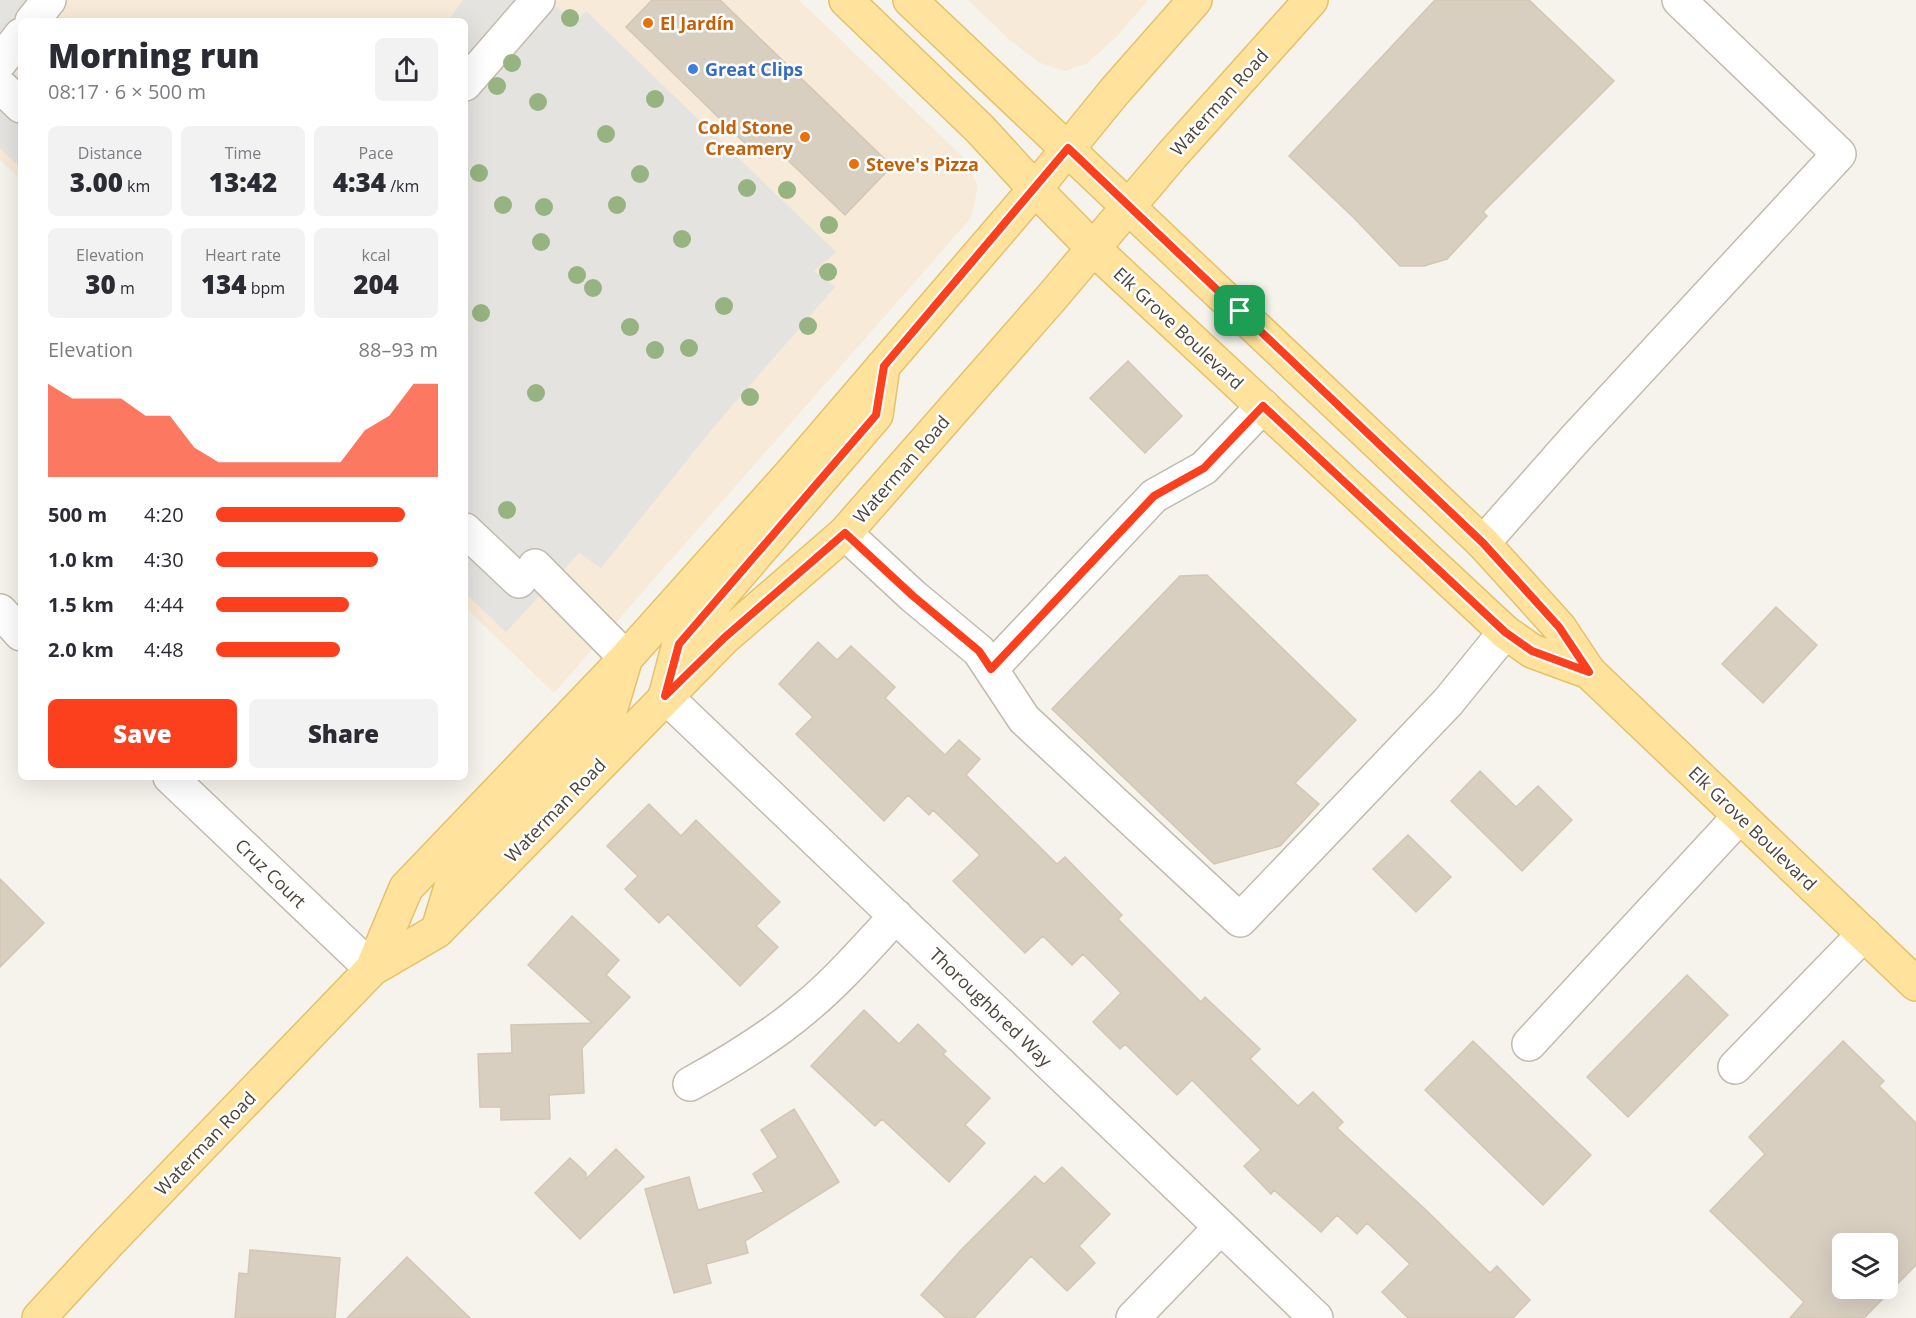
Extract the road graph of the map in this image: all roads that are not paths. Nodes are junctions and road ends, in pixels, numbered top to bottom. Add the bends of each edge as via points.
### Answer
1 (49, 0) edge
2 (538, 0) edge
3 (846, 0) edge
4 (910, 0) edge
5 (1196, 0) edge
6 (1311, 0) edge
7 (1678, 0) edge
8 (34, 18) edge
9 (18, 39) edge
10 (0, 62) edge
11 (468, 81) edge
12 (0, 86) edge
13 (18, 103) edge
14 (1068, 148) junction
15 (1035, 189) junction
16 (1129, 206) junction
17 (1093, 248) junction
18 (884, 366) junction
19 (1263, 406) junction
20 (468, 532) edge
21 (845, 533) junction
22 (1483, 543) junction
23 (0, 610) edge
24 (18, 631) edge
25 (1505, 632) junction
26 (626, 658) junction
27 (991, 669) junction
28 (1589, 672) junction
29 (665, 696) junction
30 (173, 780) edge
31 (1740, 816) junction
32 (896, 916) junction
33 (437, 931) junction
34 (1864, 934) junction
35 (372, 969) junction
36 (1916, 984) edge
37 (1529, 1044) dead end
38 (1735, 1067) dead end
39 (690, 1084) dead end
40 (1221, 1227) junction
41 (39, 1318) edge
42 (1133, 1318) edge
43 (1316, 1318) edge

1 - 8 street
2 - 11 street
3 - 15 main road, Elk Grove Boulevard via 980,129
4 - 14 main road, Elk Grove Boulevard
5 - 14 main road, Waterman Road
6 - 16 main road, Waterman Road
7 - 22 street via 1839,154
9 - 10 street
12 - 13 street
14 - 15 main road, Waterman Road
14 - 16 main road, Elk Grove Boulevard
15 - 17 main road, Elk Grove Boulevard
15 - 18 main road, Waterman Road
16 - 17 main road, Waterman Road
16 - 22 main road, Elk Grove Boulevard
17 - 19 main road, Elk Grove Boulevard
17 - 21 main road, Waterman Road
18 - 26 main road, Waterman Road
18 - 29 main road via 876,415 679,644
19 - 25 main road, Elk Grove Boulevard
19 - 27 street via 1204,468 1154,496
20 - 26 street via 527,574
21 - 27 street via 979,651
21 - 29 main road, Waterman Road via 724,638
22 - 28 main road, Elk Grove Boulevard via 1559,627
23 - 24 street
25 - 27 street via 1448,702 1240,920 1024,719
25 - 28 main road, Elk Grove Boulevard via 1532,651
26 - 33 main road via 607,721 454,877
26 - 35 main road, Waterman Road via 406,888
28 - 31 main road, Elk Grove Boulevard
29 - 32 street, Thoroughbred Way
29 - 33 main road, Waterman Road
30 - 35 street, Cruz Court
31 - 34 main road, Elk Grove Boulevard
31 - 37 street
32 - 39 street via 806,1008 731,1062
32 - 40 street, Thoroughbred Way
33 - 35 main road, Waterman Road
34 - 36 main road, Elk Grove Boulevard
34 - 38 street
35 - 41 main road, Waterman Road
40 - 42 street
40 - 43 street, Thoroughbred Way

